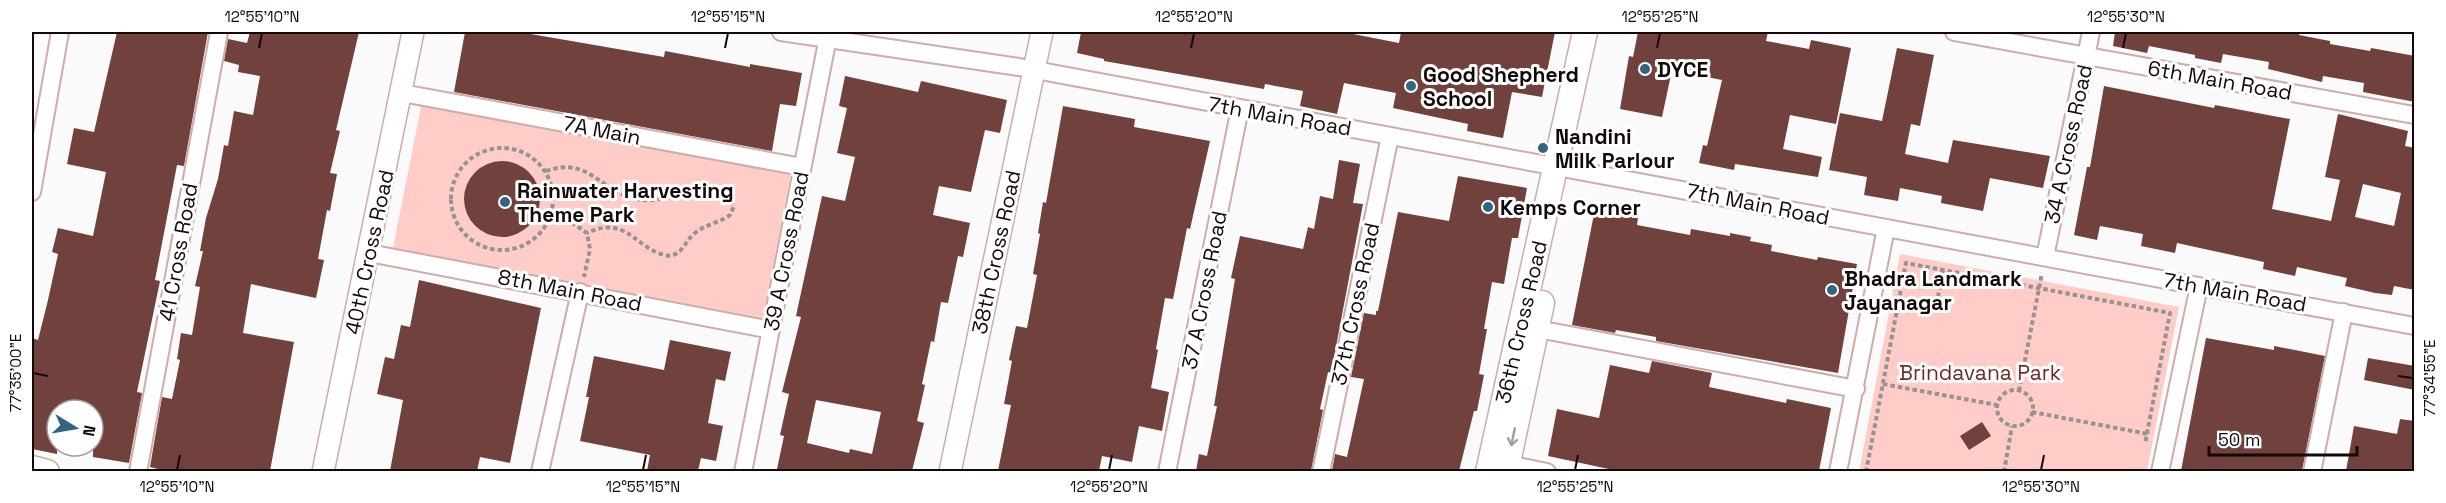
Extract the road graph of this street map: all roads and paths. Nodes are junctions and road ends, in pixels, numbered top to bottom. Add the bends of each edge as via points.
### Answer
1 (60, 32) edge
2 (219, 32) edge
3 (413, 32) edge
4 (781, 32) edge
5 (1042, 32) edge
6 (1585, 32) edge
7 (1602, 32) edge
8 (1954, 32) edge
9 (2091, 32) edge
10 (828, 36) edge
11 (2086, 56) junction
12 (1034, 70) junction
13 (402, 93) junction
14 (1240, 108) junction
15 (2415, 115) edge
16 (1390, 136) junction
17 (802, 167) junction
18 (1564, 168) junction
19 (546, 171) junction
20 (32, 192) edge
21 (549, 219) junction
22 (1886, 228) junction
23 (587, 233) junction
24 (369, 253) junction
25 (2045, 257) junction
26 (1943, 270) junction
27 (2199, 286) junction
28 (2039, 288) junction
29 (580, 292) junction
30 (1938, 297) dead end
31 (2344, 312) junction
32 (2415, 326) edge
33 (1528, 327) junction
34 (771, 330) junction
35 (1883, 384) junction
36 (1856, 389) junction
37 (2019, 391) junction
38 (1998, 405) junction
39 (2032, 412) junction
40 (2012, 426) junction
41 (2147, 434) junction
42 (2167, 438) junction
43 (2144, 453) dead end
44 (1498, 467) edge
45 (32, 468) edge
46 (47, 471) edge
47 (138, 471) edge
48 (323, 471) edge
49 (540, 471) edge
50 (743, 471) edge
51 (950, 471) edge
52 (1167, 471) edge
53 (1321, 471) edge
54 (1547, 471) edge
55 (1838, 471) edge
56 (1866, 471) edge
57 (2004, 471) edge
58 (2160, 471) edge
59 (2312, 471) edge

1 - 20 street
2 - 47 street, 41 Cross Road
3 - 13 street, 40th Cross Road
4 - 10 street, 7th Main Road
5 - 12 street, 38th Cross Road
6 - 18 main road, 36th Cross Road
7 - 18 main road, 36th Cross Road
8 - 11 street, 6th Main Road
9 - 11 street, 34 A Cross Road
10 - 12 street, 7th Main Road
10 - 17 street, 39 A Cross Road
11 - 15 street, 6th Main Road
11 - 25 street, 34 A Cross Road
12 - 14 street, 7th Main Road
12 - 51 street, 38th Cross Road
13 - 17 street, 7A Main
13 - 24 street, 40th Cross Road
14 - 16 street, 7th Main Road
14 - 52 street, 37 A Cross Road
16 - 18 street, 7th Main Road
16 - 53 street, 37th Cross Road
17 - 34 street, 39 A Cross Road
18 - 22 street, 7th Main Road
18 - 33 main road, 36th Cross Road
19 - 21 path via 553,200
19 - 21 path via 524,152 495,147 467,160 458,172 450,202 461,231 478,244 497,251 525,246
19 - 23 path via 580,168 616,193 640,200 664,200 699,192 721,196 734,206 730,215 701,228 683,251 671,256 649,249 622,229 604,227
21 - 23 path via 574,224
22 - 25 street, 7th Main Road
22 - 36 street
23 - 29 path via 590,249
24 - 29 street, 8th Main Road
24 - 48 street, 40th Cross Road
25 - 27 street, 7th Main Road
25 - 28 path
26 - 28 path
26 - 30 path
26 - 35 path via 1906,263
27 - 31 street, 7th Main Road
27 - 42 street
28 - 37 path
28 - 41 path via 2170,313
29 - 34 street, 8th Main Road
29 - 49 street
31 - 32 street, 7th Main Road
31 - 59 street
33 - 36 street
33 - 44 main road, 36th Cross Road
34 - 50 street, 39 A Cross Road
35 - 38 path
35 - 56 path
36 - 55 street
37 - 38 path via 2002,395
37 - 39 path via 2032,402
38 - 40 path via 1998,416
39 - 40 path via 2027,422
39 - 41 path
40 - 57 path
41 - 42 path
41 - 43 path
42 - 58 street
44 - 54 street
45 - 46 main road

